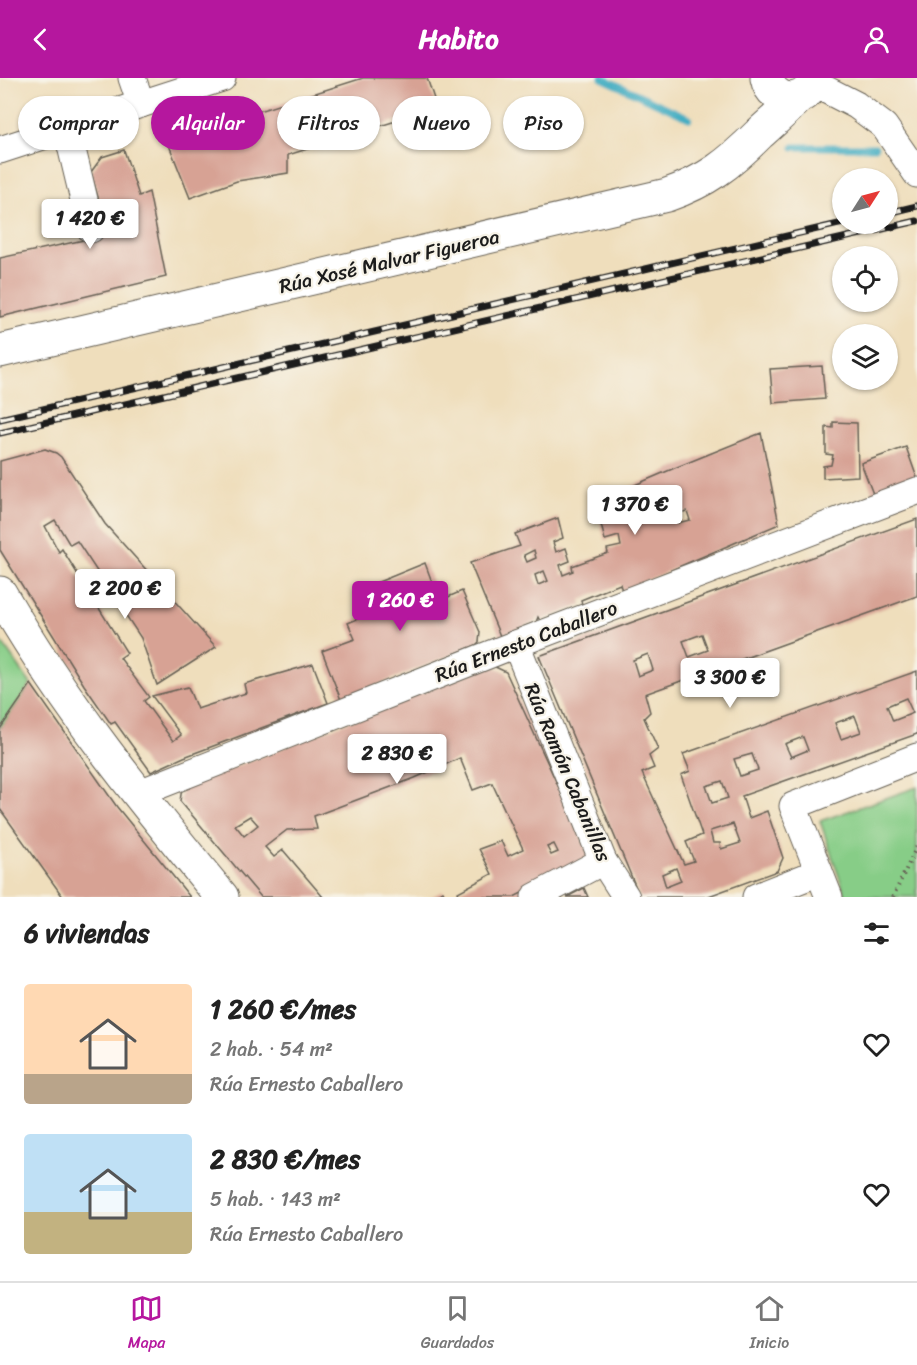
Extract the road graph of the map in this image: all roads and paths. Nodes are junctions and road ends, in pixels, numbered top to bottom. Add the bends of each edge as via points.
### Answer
1 (132, 78) edge
2 (222, 78) edge
3 (792, 85) edge
4 (141, 104) joint
5 (18, 144) edge
6 (0, 150) edge
7 (72, 150) edge
8 (917, 174) edge
9 (91, 229) dead end
10 (0, 351) edge
11 (917, 490) edge
12 (0, 593) edge
13 (516, 644) junction
14 (917, 758) edge
15 (137, 794) junction
16 (917, 846) edge
17 (603, 861) junction
18 (819, 872) junction
19 (222, 897) edge
20 (535, 897) edge
21 (626, 897) edge
22 (756, 897) edge
23 (829, 897) edge
24 (893, 897) edge

1 - 4 street
2 - 4 street
3 - 8 street via 856,105 884,126
3 - 10 main road, Rúa Xosé Malvar Figueroa via 767,111 760,134 744,151 693,186
5 - 6 street
7 - 9 street
11 - 13 street, Rúa Ernesto Caballero
12 - 15 main road via 58,687
13 - 15 street, Rúa Ernesto Caballero
13 - 17 street, Rúa Ramón Cabanillas
14 - 18 street via 793,806
15 - 19 main road
16 - 24 path
17 - 20 street
17 - 21 street, Rúa Ramón Cabanillas
18 - 22 street
18 - 23 street

